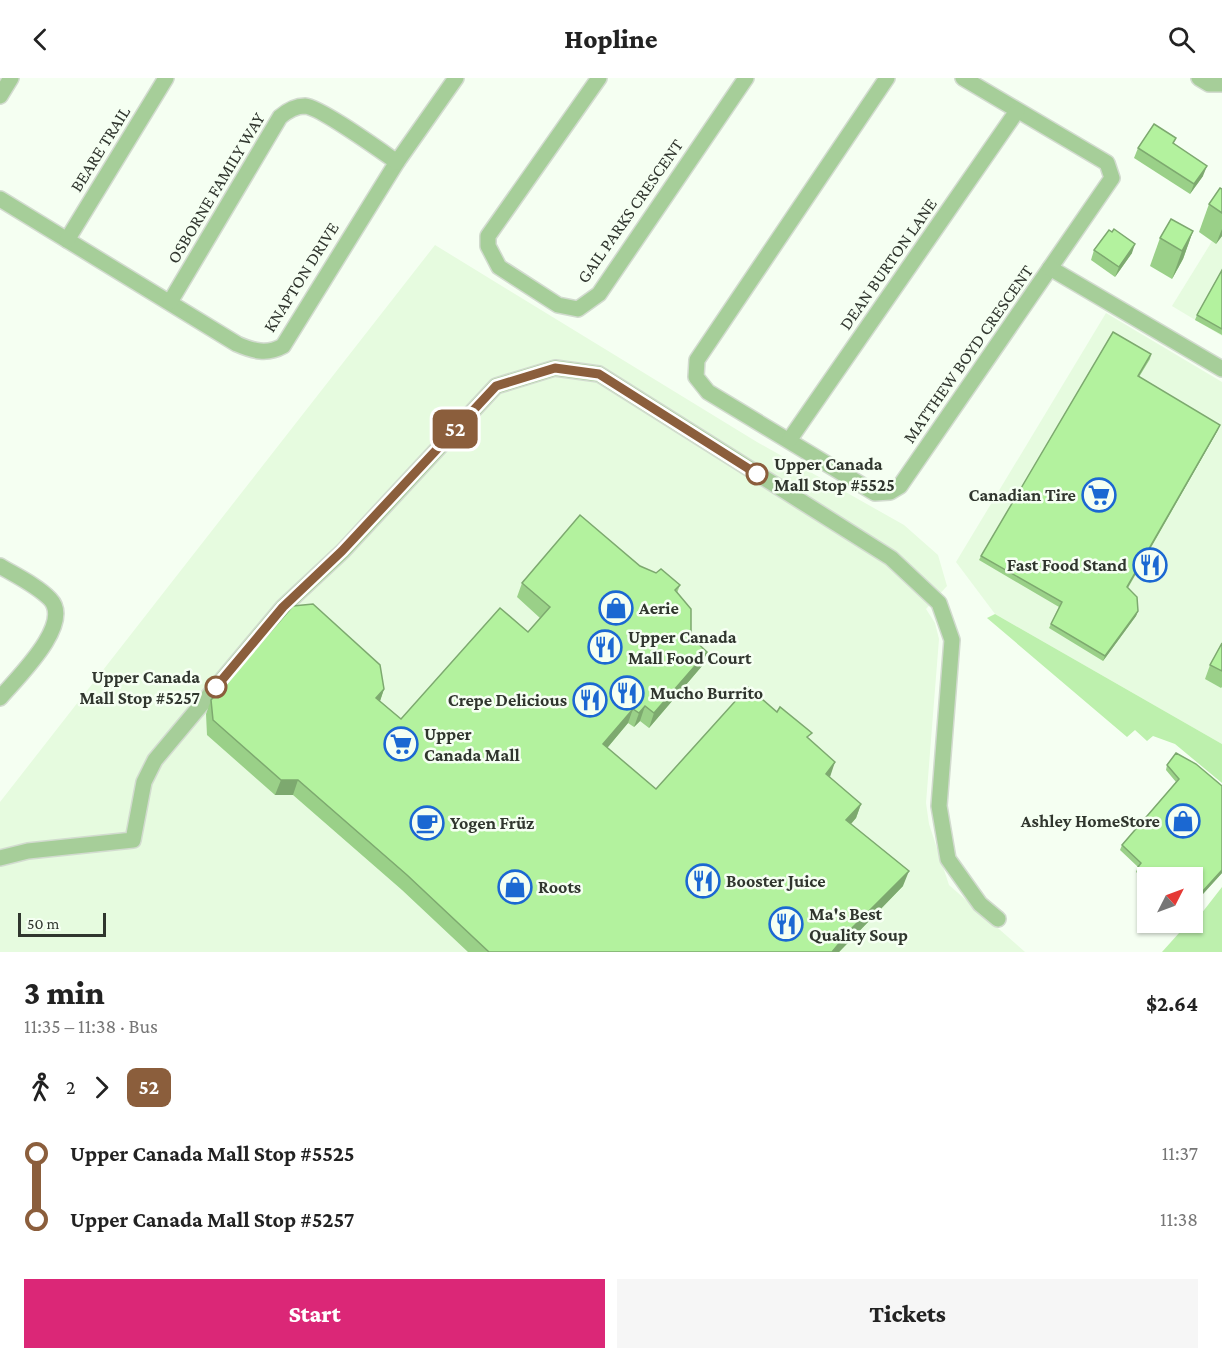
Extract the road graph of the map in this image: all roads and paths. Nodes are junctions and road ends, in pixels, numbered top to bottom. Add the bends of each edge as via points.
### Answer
1 (11, 78) edge
2 (166, 78) edge
3 (456, 78) edge
4 (599, 78) edge
5 (746, 78) edge
6 (888, 78) edge
7 (963, 78) edge
8 (1199, 78) edge
9 (1222, 84) edge
10 (0, 96) edge
11 (1017, 111) junction
12 (397, 162) junction
13 (0, 199) edge
14 (67, 240) junction
15 (1050, 268) junction
16 (170, 302) junction
17 (1222, 369) edge
18 (790, 439) junction
19 (1, 569) edge
20 (0, 699) edge
21 (0, 858) edge
22 (998, 919) dead end

1 - 10 street
2 - 14 street, BEARE TRAIL
3 - 12 street, KNAPTON DRIVE
4 - 5 street, GAIL PARKS CRESCENT via 488,236 488,246 500,267 558,305 578,309 599,294
6 - 18 street, MATTHEW BOYD CRESCENT via 697,360 696,377 708,392
7 - 11 street
8 - 9 street via 1209,84
11 - 15 street, MATTHEW BOYD CRESCENT via 1107,163 1112,178
11 - 18 street, DEAN BURTON LANE
12 - 16 street, KNAPTON DRIVE via 283,346 273,352 250,350
12 - 16 street, OSBORNE FAMILY WAY via 315,109 307,106 286,112
13 - 14 street, KNAPTON DRIVE
14 - 16 street, KNAPTON DRIVE
15 - 17 street
15 - 18 street, MATTHEW BOYD CRESCENT via 900,486 890,492 875,493
19 - 20 street via 50,598 56,617 52,633
21 - 22 street via 133,840 144,782 154,760 283,607 342,551 496,386 555,368 599,374 891,558 939,603 952,640 939,806 948,859 980,903

